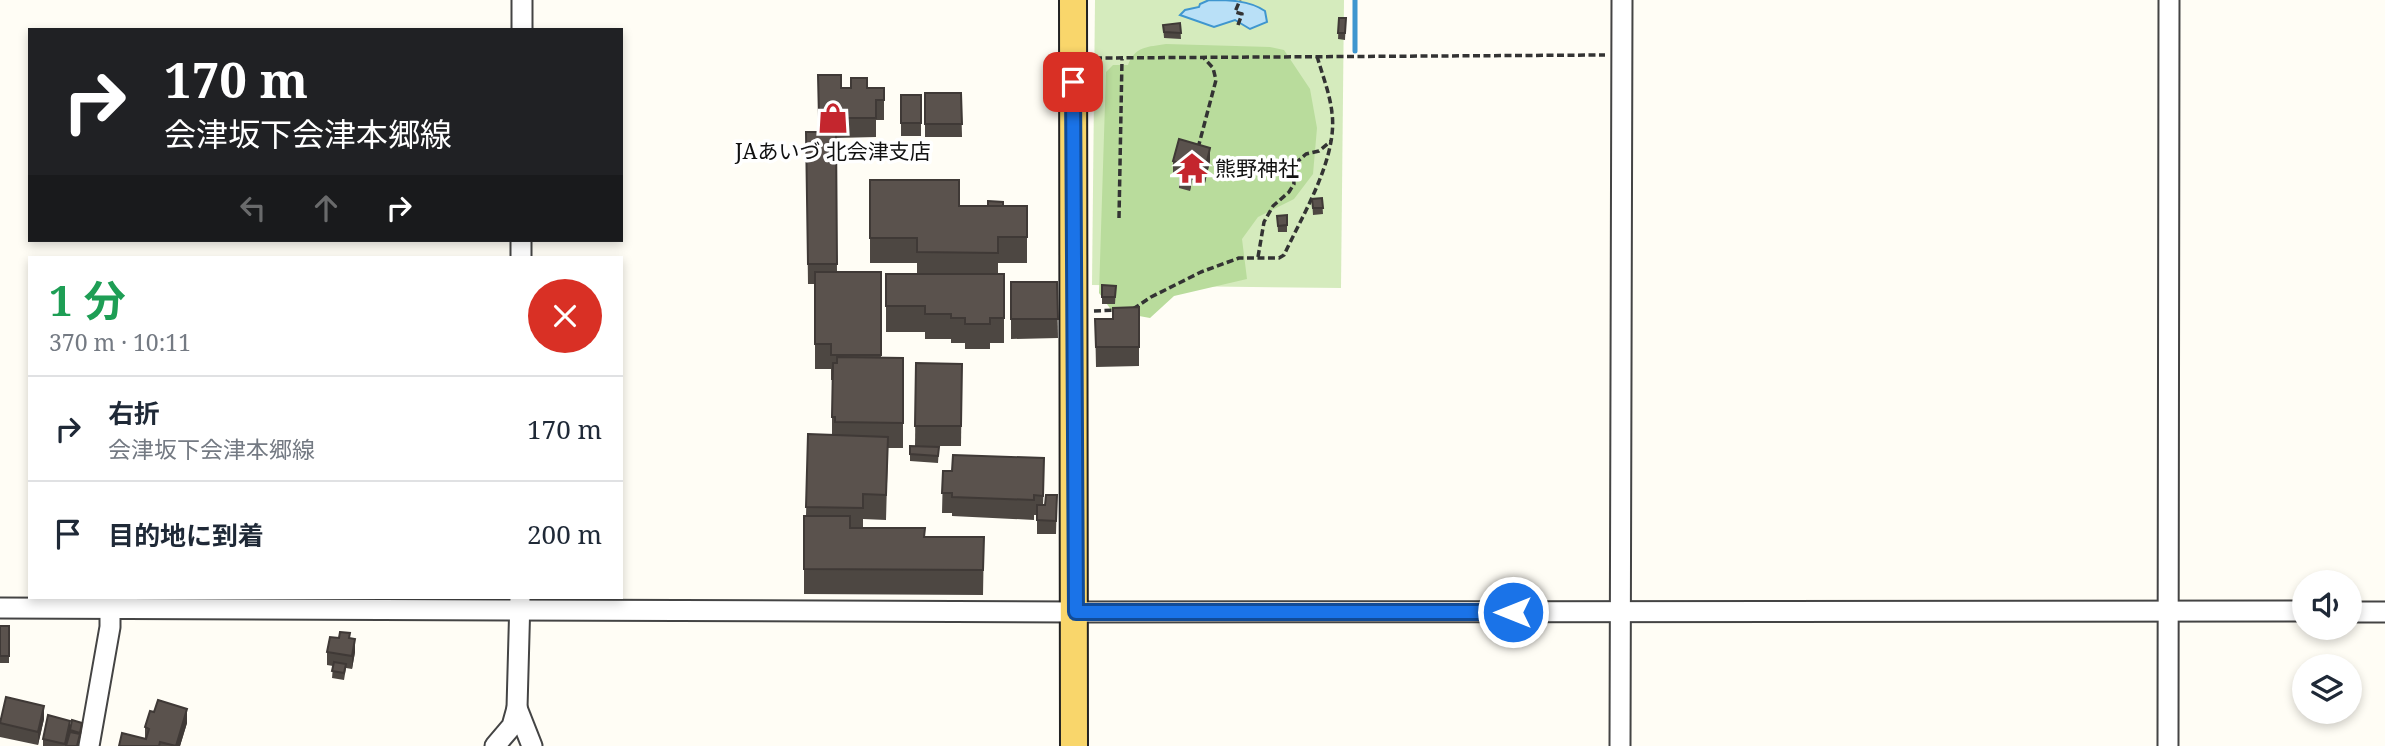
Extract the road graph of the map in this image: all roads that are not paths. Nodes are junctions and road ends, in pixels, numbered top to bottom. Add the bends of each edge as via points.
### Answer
1 (522, 0) edge
2 (1073, 0) edge
3 (1622, 0) edge
4 (2169, 0) edge
5 (522, 28) edge
6 (520, 603) edge
7 (0, 608) edge
8 (110, 608) junction
9 (1620, 611) junction
10 (2169, 611) junction
11 (2292, 611) edge
12 (2362, 611) edge
13 (1076, 612) junction
14 (2385, 612) edge
15 (517, 708) junction
16 (89, 746) edge
17 (495, 746) edge
18 (532, 746) edge
19 (1074, 746) edge
20 (1620, 746) edge
21 (2168, 746) edge

1 - 5 street
2 - 13 main road
3 - 9 street
4 - 10 street
6 - 8 street
6 - 13 street
6 - 15 street
7 - 8 street
8 - 16 street
9 - 10 street
9 - 13 street
9 - 20 street
10 - 11 street
10 - 21 street
12 - 14 street
13 - 19 main road
15 - 17 street via 512,726
15 - 18 street

